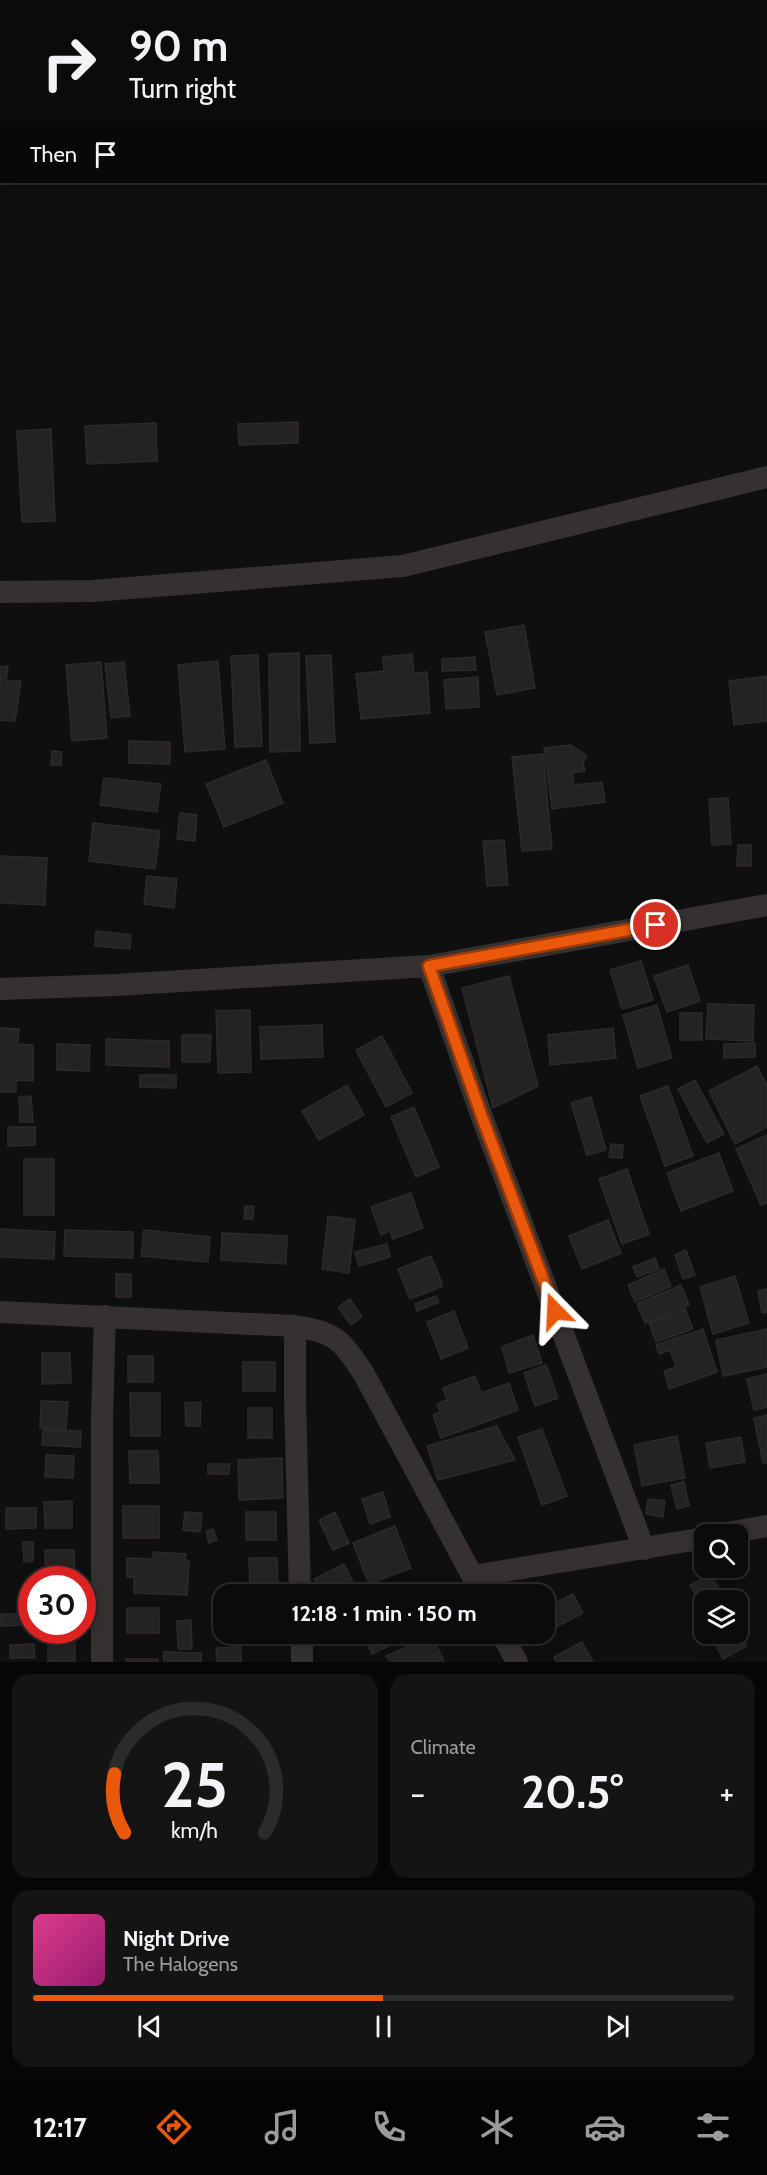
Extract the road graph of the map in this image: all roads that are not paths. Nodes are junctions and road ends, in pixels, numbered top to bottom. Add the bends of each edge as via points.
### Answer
1 (767, 477) edge
2 (0, 591) edge
3 (767, 905) edge
4 (429, 966) junction
5 (0, 989) edge
6 (0, 1312) edge
7 (105, 1316) junction
8 (295, 1326) junction
9 (767, 1526) edge
10 (748, 1529) edge
11 (694, 1540) edge
12 (644, 1549) junction
13 (300, 1584) edge
14 (477, 1584) edge
15 (483, 1584) edge
16 (302, 1644) edge
17 (507, 1644) edge
18 (102, 1662) edge
19 (302, 1662) edge
20 (517, 1662) edge

1 - 2 street via 403,566 93,591
3 - 4 street
4 - 5 street
4 - 12 street
6 - 7 street
7 - 8 street
7 - 18 street
8 - 13 street
8 - 14 street via 321,1330 344,1344
9 - 10 street
11 - 12 street
12 - 15 street
16 - 19 street
17 - 20 street

